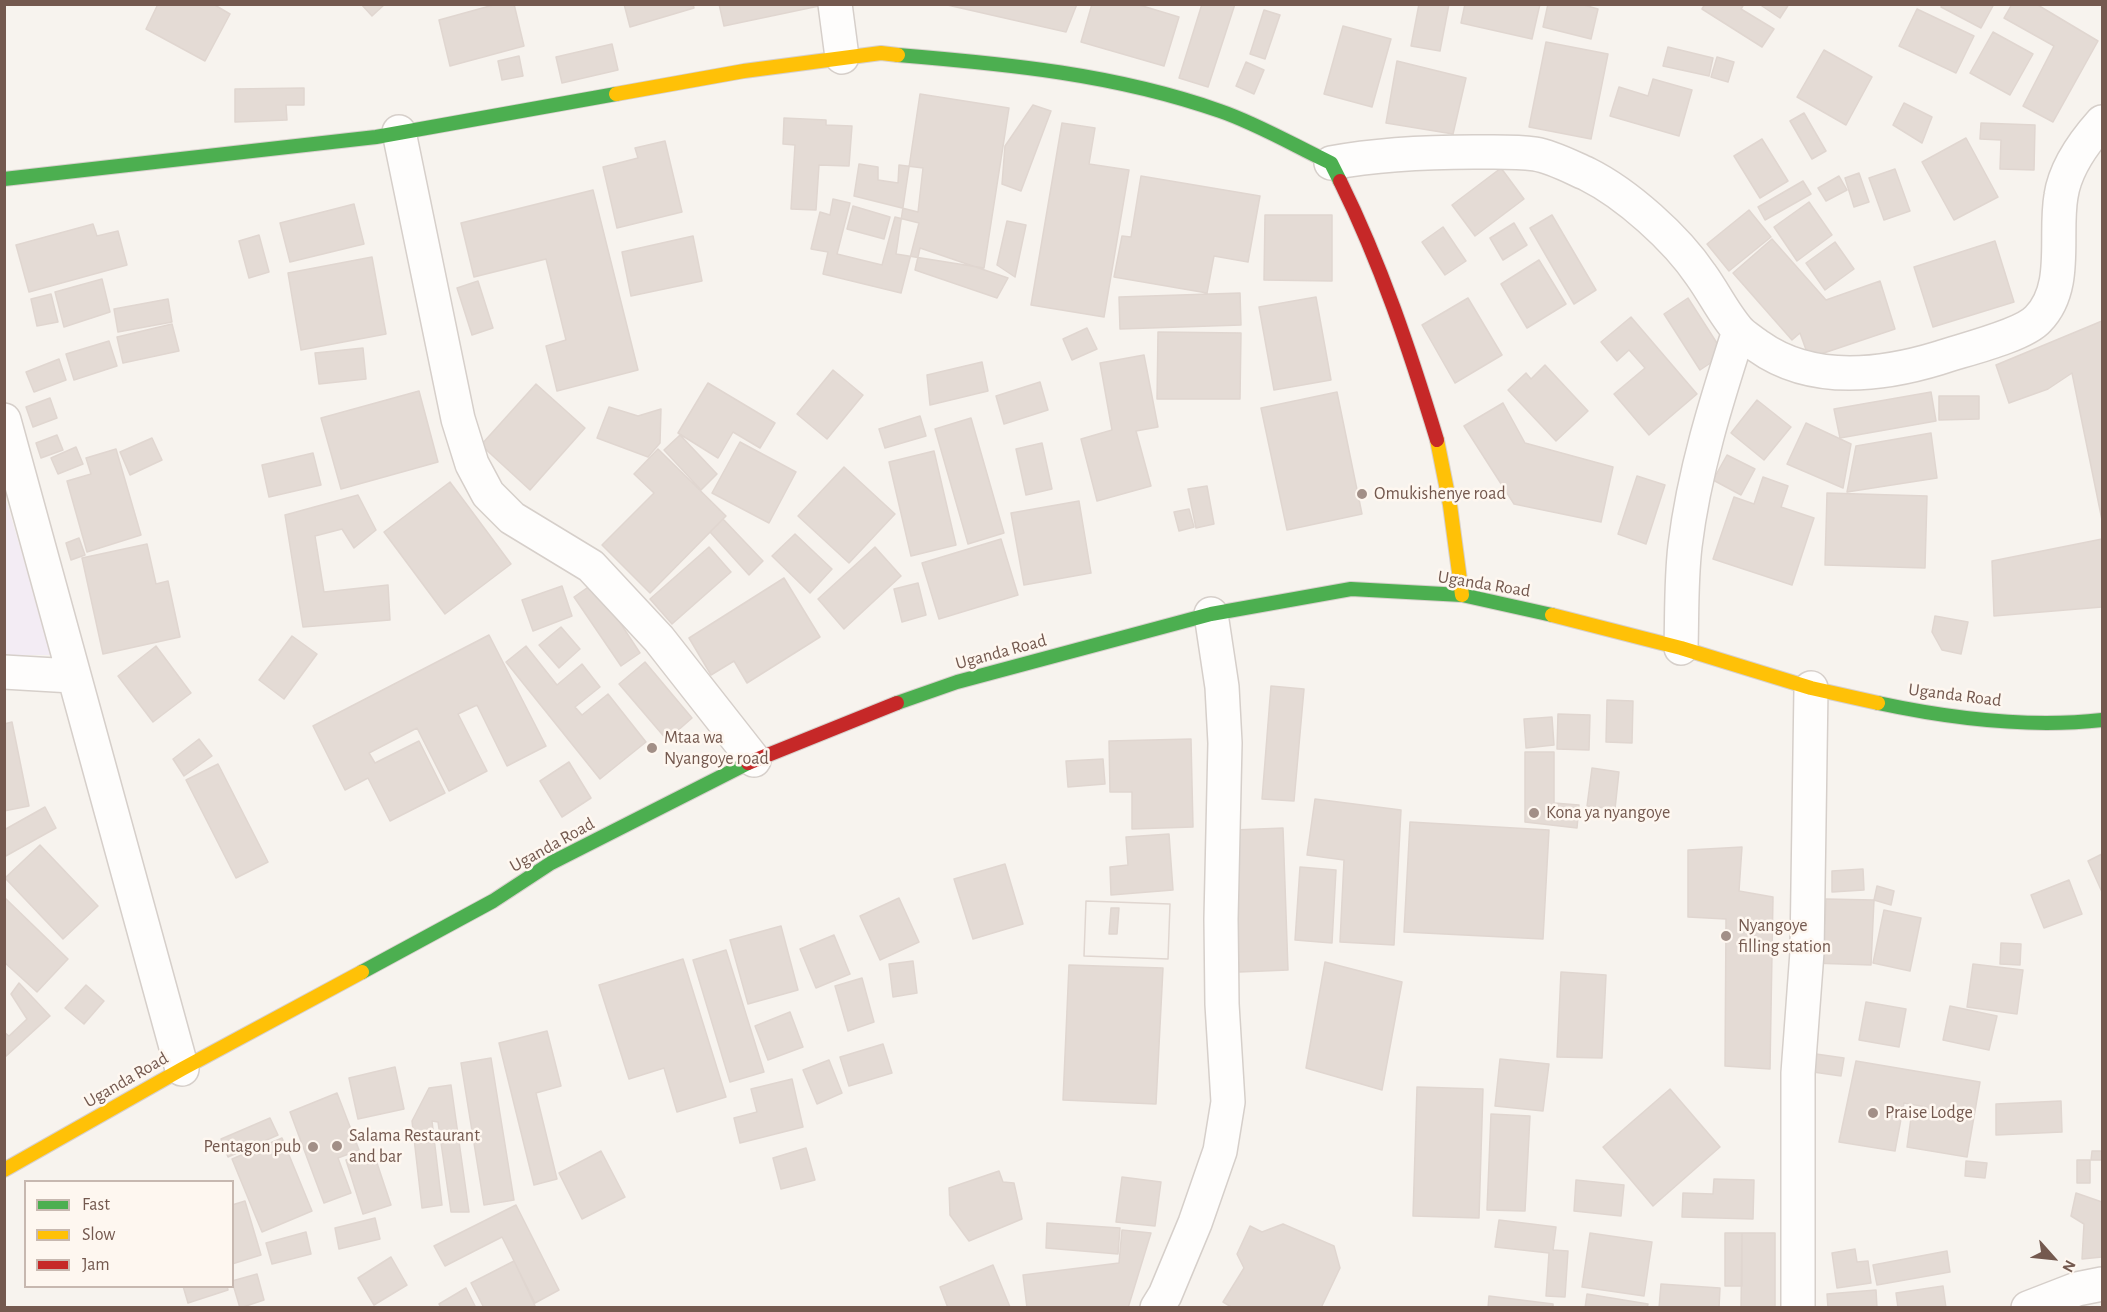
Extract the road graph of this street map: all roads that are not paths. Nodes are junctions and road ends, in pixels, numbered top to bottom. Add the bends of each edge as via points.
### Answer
1 (835, 4) edge
2 (842, 57) junction
3 (2103, 122) edge
4 (399, 132) junction
5 (1331, 163) junction
6 (4, 179) edge
7 (1738, 331) junction
8 (4, 420) edge
9 (1462, 595) junction
10 (1211, 614) junction
11 (1681, 648) junction
12 (4, 672) edge
13 (72, 675) junction
14 (1811, 688) junction
15 (2103, 720) edge
16 (754, 760) junction
17 (182, 1069) junction
18 (4, 1170) edge
19 (2103, 1284) edge
20 (1166, 1303) edge
21 (1798, 1308) edge
22 (2028, 1308) edge

1 - 2 street
2 - 4 main road
2 - 5 main road via 881,53 1026,66 1115,80 1221,111
3 - 7 street via 2084,142 2061,193 2058,276 2051,299 2038,320 1998,340 1934,359 1892,370 1862,372 1817,373 1764,350
4 - 6 main road
4 - 16 street via 458,419 472,464 488,494 512,518 591,566 659,639
5 - 7 street via 1368,156 1445,152 1536,154 1561,162 1591,176 1634,206 1671,239 1699,272
5 - 9 main road via 1364,230 1403,329 1438,442
7 - 11 street via 1696,484 1685,547
8 - 13 street
9 - 10 main road, Uganda Road via 1351,589
9 - 11 main road, Uganda Road
10 - 16 main road, Uganda Road via 957,682 864,714
10 - 20 street via 1222,687 1225,743 1221,962 1228,1102 1220,1151
11 - 14 main road, Uganda Road
12 - 13 street
13 - 17 street
14 - 15 main road, Uganda Road via 1929,714 2068,724
14 - 21 street via 1807,952 1798,1073
16 - 17 main road, Uganda Road via 551,863 493,901
17 - 18 main road, Uganda Road
19 - 22 street via 2077,1289

